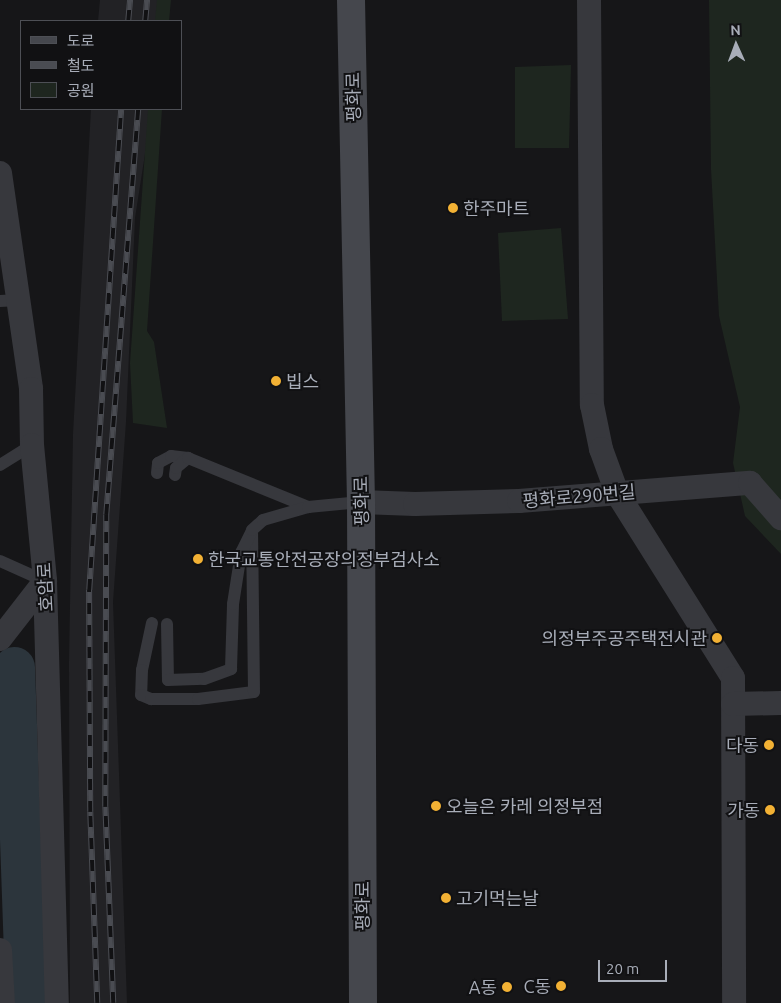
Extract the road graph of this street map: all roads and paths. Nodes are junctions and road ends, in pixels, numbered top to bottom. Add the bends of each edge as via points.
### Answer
1 (351, 0) edge
2 (589, 0) edge
3 (0, 173) edge
4 (9, 300) edge
5 (32, 445) junction
6 (188, 458) junction
7 (0, 465) edge
8 (157, 473) dead end
9 (175, 474) dead end
10 (617, 493) junction
11 (361, 502) junction
12 (308, 507) junction
13 (781, 518) edge
14 (252, 530) junction
15 (0, 561) edge
16 (45, 581) junction
17 (152, 623) dead end
18 (167, 624) dead end
19 (0, 639) edge
20 (781, 703) edge
21 (733, 704) junction
22 (0, 950) edge
23 (3, 1003) edge
24 (57, 1003) edge
25 (363, 1003) edge
26 (734, 1003) edge

1 - 11 main road, 평화로
2 - 10 street via 592,405 600,449
3 - 4 street, 호암로
4 - 5 street, 호암로 via 31,389
5 - 7 lane
5 - 16 street, 호암로
6 - 8 lane via 171,456 158,463
6 - 9 lane via 176,468
6 - 12 lane
10 - 11 street, 평화로290번길 via 520,501
10 - 13 street, 평화로290번길 via 750,483
10 - 21 street via 733,678
11 - 12 lane
11 - 25 main road, 평화로
12 - 14 lane via 263,520
14 - 17 lane via 254,692 198,699 141,695 142,670
14 - 18 lane via 241,553 237,578 230,669 204,679 168,680
15 - 16 lane
16 - 19 street
16 - 24 street, 호암로
20 - 21 street
21 - 26 street
22 - 23 street

